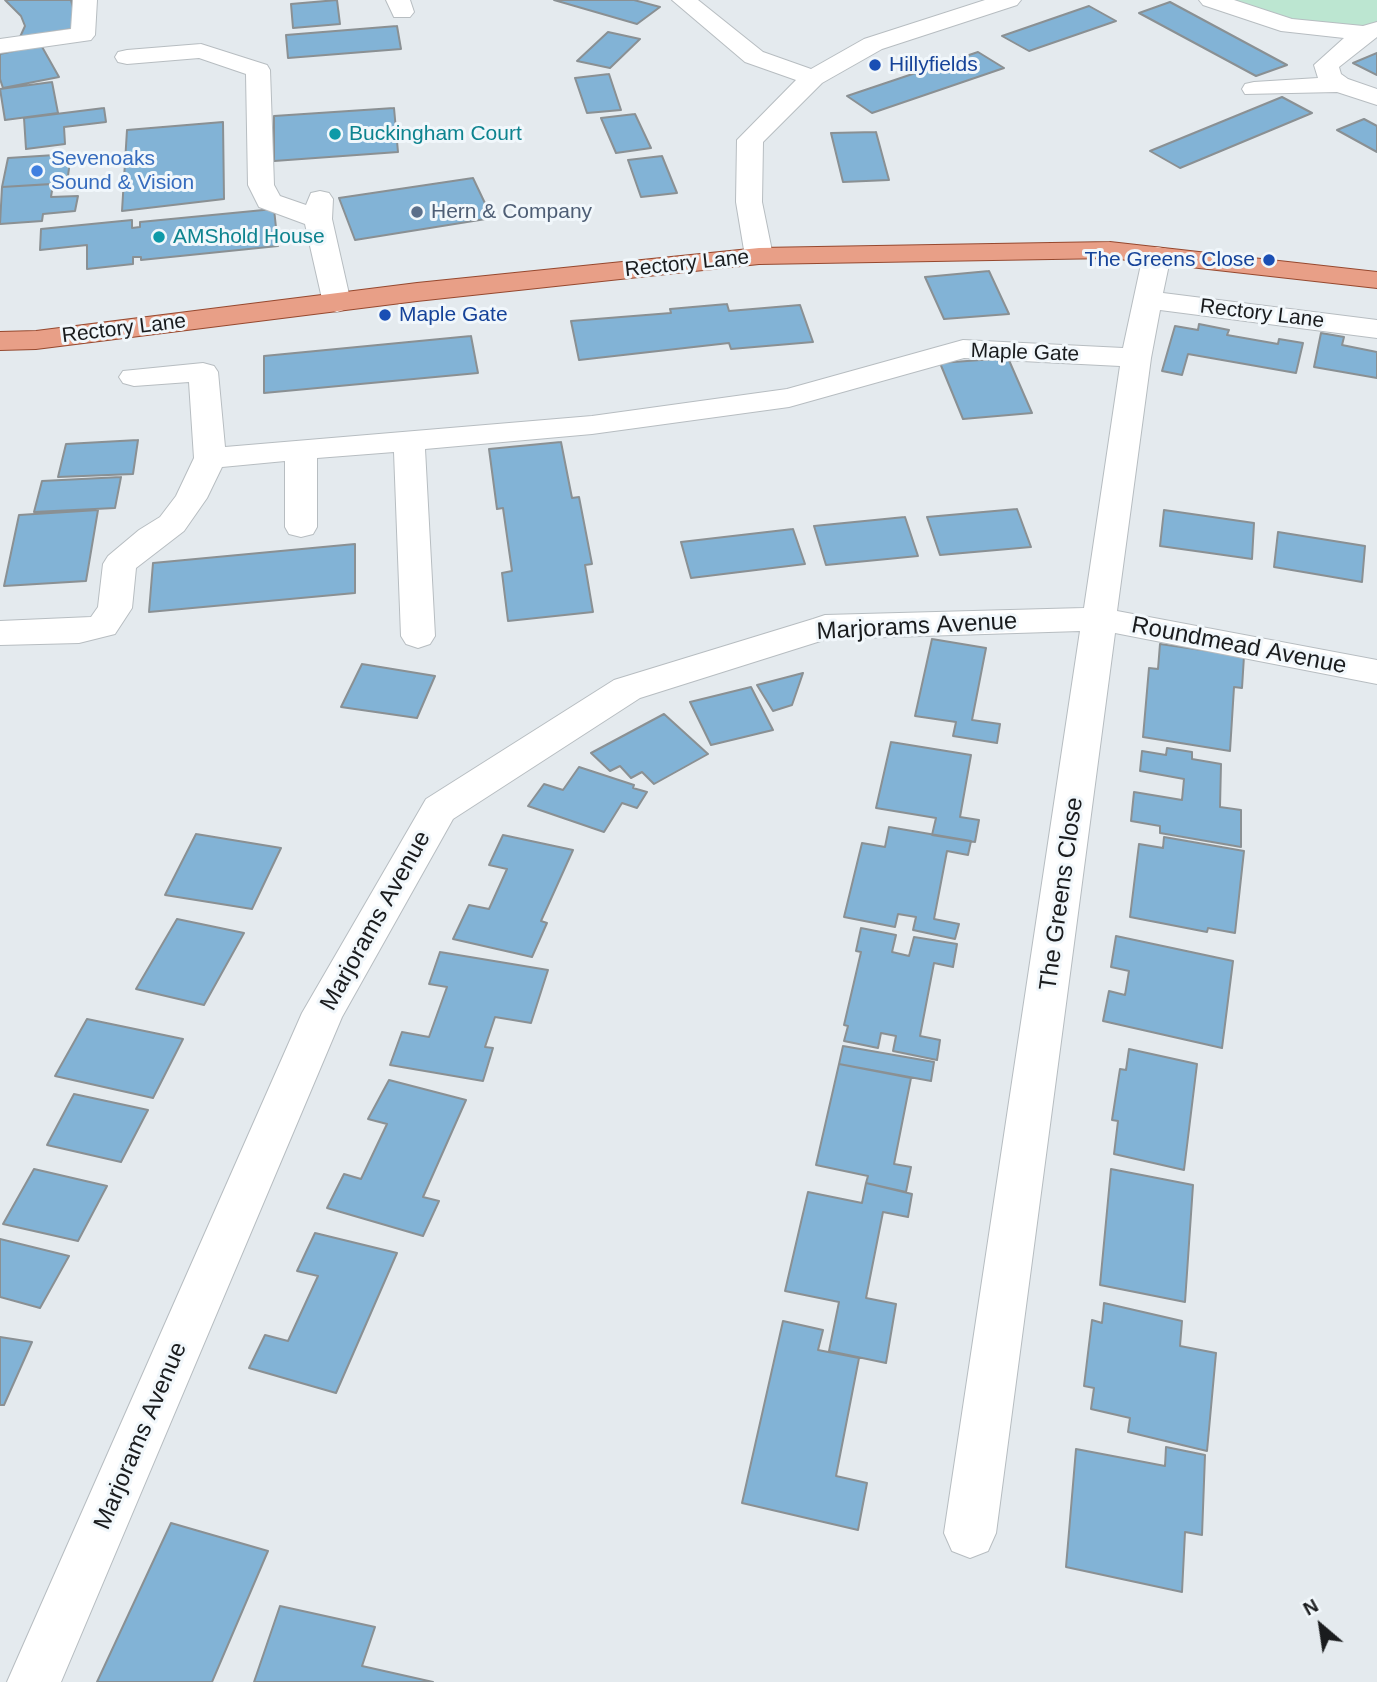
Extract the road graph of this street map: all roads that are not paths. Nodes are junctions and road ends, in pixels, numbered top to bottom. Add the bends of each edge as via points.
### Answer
1 (85, 0) edge
2 (684, 0) edge
3 (1009, 0) edge
4 (1211, 0) edge
5 (1371, 31) edge
6 (4, 38) edge
7 (128, 57) dead end
8 (813, 78) junction
9 (1339, 85) junction
10 (1254, 89) dead end
11 (1377, 97) edge
12 (1157, 255) junction
13 (759, 256) junction
14 (1377, 280) edge
15 (1147, 300) junction
16 (337, 303) junction
17 (1377, 329) edge
18 (0, 341) edge
19 (1136, 358) junction
20 (134, 377) dead end
21 (409, 442) junction
22 (302, 450) junction
23 (210, 458) junction
24 (301, 527) dead end
25 (1101, 619) junction
26 (0, 633) edge
27 (418, 636) dead end
28 (1377, 672) edge
29 (970, 1534) dead end
30 (34, 1682) edge

1 - 6 street via 83,35
2 - 8 street via 754,57
3 - 8 street via 873,44
4 - 5 street via 1289,26
5 - 9 street via 1326,65 1330,78
7 - 16 street via 201,51 258,70 261,185 269,201 319,209
8 - 13 street via 750,140 749,202
9 - 10 street
9 - 11 street
12 - 13 main road, Rectory Lane via 1110,250
12 - 14 main road, Rectory Lane
12 - 15 street, The Greens Close
13 - 16 main road, Rectory Lane
15 - 17 street, Rectory Lane
15 - 19 street, The Greens Close
16 - 18 main road, Rectory Lane
19 - 21 street, Maple Gate via 963,349 789,398 592,425
19 - 25 street, The Greens Close
20 - 23 street via 203,372
21 - 22 street, Maple Gate
21 - 27 street
22 - 23 street, Maple Gate
22 - 24 street
23 - 26 street via 183,512 120,564 115,608 103,626
25 - 28 street, Roundmead Avenue
25 - 29 street, The Greens Close
25 - 30 street, Marjorams Avenue via 825,627 626,689 439,809 323,1013

